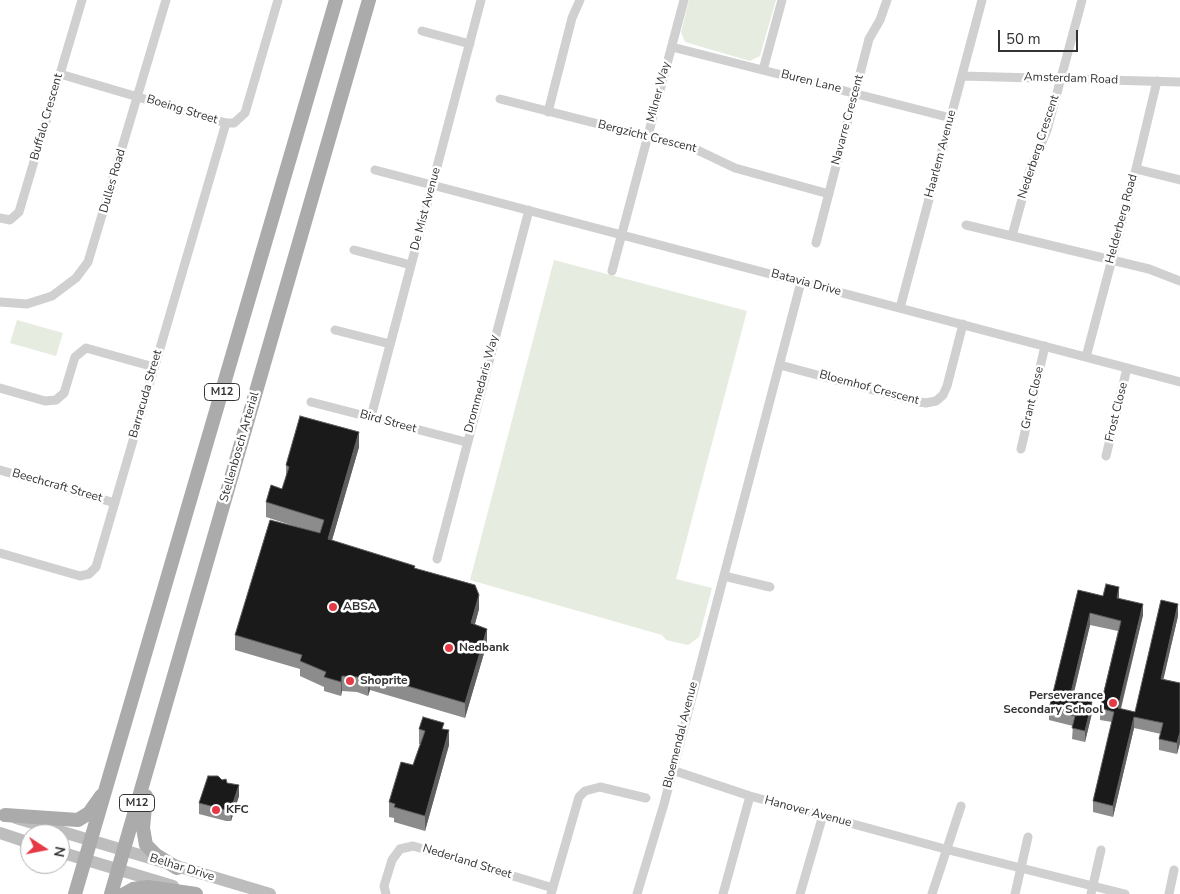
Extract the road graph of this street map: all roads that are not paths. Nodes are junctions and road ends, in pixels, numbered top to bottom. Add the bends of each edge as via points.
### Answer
1 (82, 0) edge
2 (166, 0) edge
3 (278, 0) edge
4 (336, 0) edge
5 (369, 0) edge
6 (481, 0) edge
7 (580, 0) edge
8 (684, 0) edge
9 (782, 0) edge
10 (887, 0) edge
11 (982, 0) edge
12 (1082, 0) edge
13 (422, 31) dead end
14 (470, 44) junction
15 (672, 47) junction
16 (762, 70) junction
17 (60, 74) junction
18 (962, 76) junction
19 (1061, 79) junction
20 (1157, 81) junction
21 (1180, 82) edge
22 (856, 93) junction
23 (138, 96) junction
24 (500, 99) dead end
25 (548, 112) junction
26 (951, 118) junction
27 (226, 123) junction
28 (647, 138) junction
29 (1136, 169) junction
30 (376, 170) dead end
31 (1180, 180) edge
32 (432, 185) junction
33 (829, 194) junction
34 (529, 210) junction
35 (0, 218) edge
36 (966, 225) dead end
37 (620, 234) junction
38 (1012, 236) junction
39 (816, 244) dead end
40 (354, 250) dead end
41 (1111, 259) junction
42 (411, 265) junction
43 (612, 271) dead end
44 (1180, 281) edge
45 (801, 282) junction
46 (0, 302) edge
47 (900, 308) junction
48 (963, 324) junction
49 (335, 330) dead end
50 (390, 344) junction
51 (1045, 346) junction
52 (1086, 357) junction
53 (780, 365) junction
54 (154, 367) junction
55 (1127, 368) junction
56 (1180, 382) edge
57 (0, 388) edge
58 (311, 402) dead end
59 (371, 417) junction
60 (466, 442) junction
61 (1021, 449) dead end
62 (1106, 456) dead end
63 (0, 470) edge
64 (114, 503) junction
65 (0, 553) edge
66 (437, 558) dead end
67 (724, 576) junction
68 (770, 587) dead end
69 (151, 755) junction
70 (672, 770) junction
71 (109, 784) junction
72 (750, 796) junction
73 (646, 798) dead end
74 (961, 806) dead end
75 (3, 814) edge
76 (823, 816) junction
77 (0, 833) edge
78 (1028, 837) dead end
79 (20, 840) edge
80 (91, 842) junction
81 (945, 850) junction
82 (1101, 850) dead end
83 (123, 851) junction
84 (70, 855) edge
85 (86, 860) junction
86 (178, 868) junction
87 (1021, 869) junction
88 (118, 870) junction
89 (1174, 870) dead end
90 (1092, 890) edge
91 (552, 891) edge
92 (75, 894) edge
93 (110, 894) edge
94 (124, 894) edge
95 (198, 894) edge
96 (270, 894) edge
97 (386, 894) edge
98 (637, 894) edge
99 (723, 894) edge
100 (800, 894) edge
101 (932, 894) edge
102 (1015, 894) edge
103 (1125, 894) edge
104 (1169, 894) edge

1 - 17 street, Buffalo Crescent
2 - 23 street, Dulles Road
3 - 27 street, Boeing Street via 245,113 238,122
4 - 71 main road, M12
5 - 69 main road, Stellenbosch Arterial / M12
6 - 14 street, De Mist Avenue
7 - 25 street via 572,18
8 - 15 street, Milner Way
9 - 16 street
10 - 22 street, Navarre Crescent via 869,39
11 - 18 street, Haarlem Avenue
12 - 19 street, Nederberg Crescent
13 - 14 street
14 - 32 street, De Mist Avenue
15 - 16 street, Buren Lane
15 - 28 street, Milner Way
16 - 22 street, Buren Lane
17 - 23 street, Boeing Street
17 - 35 street, Buffalo Crescent via 20,212 10,220
18 - 19 street, Amsterdam Road
18 - 26 street, Haarlem Avenue
19 - 20 street, Amsterdam Road
19 - 38 street, Nederberg Crescent
20 - 21 street, Amsterdam Road
20 - 29 street, Helderberg Road
22 - 26 street, Buren Lane
22 - 33 street, Navarre Crescent
23 - 27 street, Boeing Street
23 - 46 street, Dulles Road via 92,252 82,271 60,292 44,300 20,304
24 - 25 street, Bergzicht Crescent
25 - 28 street, Bergzicht Crescent
26 - 47 street, Haarlem Avenue
27 - 54 street, Barracuda Street
28 - 33 street, Bergzicht Crescent via 704,152 735,168
28 - 37 street, Milner Way
29 - 31 street
29 - 41 street, Helderberg Road
30 - 32 street, Batavia Drive
32 - 34 street, Batavia Drive
32 - 42 street, De Mist Avenue
33 - 39 street, Navarre Crescent
34 - 37 street, Batavia Drive
34 - 60 street, Drommedaris Way
36 - 38 street
37 - 43 street, Milner Way
37 - 45 street, Batavia Drive
38 - 41 street
40 - 42 street
41 - 44 street via 1157,271
41 - 52 street, Helderberg Road
42 - 50 street, De Mist Avenue
45 - 47 street, Batavia Drive
45 - 53 street, Bloemendal Avenue
47 - 48 street, Batavia Drive
48 - 51 street, Batavia Drive
48 - 53 street, Bloemhof Crescent via 947,386 936,401 914,401
49 - 50 street
50 - 59 street, De Mist Avenue
51 - 52 street, Batavia Drive
51 - 61 street, Grant Close
52 - 55 street, Batavia Drive
53 - 67 street, Bloemendal Avenue
54 - 57 street via 86,348 75,357 64,392 56,400 45,401
54 - 64 street, Barracuda Street
55 - 56 street, Batavia Drive
55 - 62 street, Frost Close
58 - 59 street, Bird Street
59 - 60 street, Bird Street
60 - 66 street, Drommedaris Way
63 - 64 street, Beechcraft Street
64 - 65 street, Barracuda Street via 96,567 89,574 76,576
67 - 68 street
67 - 70 street, Bloemendal Avenue
69 - 83 main road, Stellenbosch Arterial / M12
69 - 86 main road via 144,839 152,851
70 - 72 street, Hanover Avenue
70 - 98 street, Bloemendal Avenue
71 - 75 main road via 89,813 78,820
71 - 80 main road, M12
72 - 76 street, Hanover Avenue
72 - 99 street
73 - 91 street via 600,787 584,791 579,797
74 - 81 street
75 - 80 main road, Belhar Drive
76 - 81 street, Hanover Avenue
76 - 100 street
77 - 79 main road
78 - 87 street
80 - 83 main road, Belhar Drive
80 - 85 main road, M12
81 - 87 street, Hanover Avenue
81 - 101 street
82 - 90 street
83 - 86 main road, Belhar Drive
83 - 88 main road, Stellenbosch Arterial / M12
84 - 85 main road, Belhar Drive
85 - 88 main road, Belhar Drive
85 - 92 main road, M12
86 - 96 main road, Belhar Drive
87 - 90 street, Hanover Avenue
87 - 102 street
88 - 93 main road, Stellenbosch Arterial / M12
88 - 95 main road, Belhar Drive
89 - 104 street
90 - 103 street, Hanover Avenue
91 - 97 street, Nederland Street via 413,846 400,849 392,860 384,886
94 - 95 main road via 133,889 148,888

